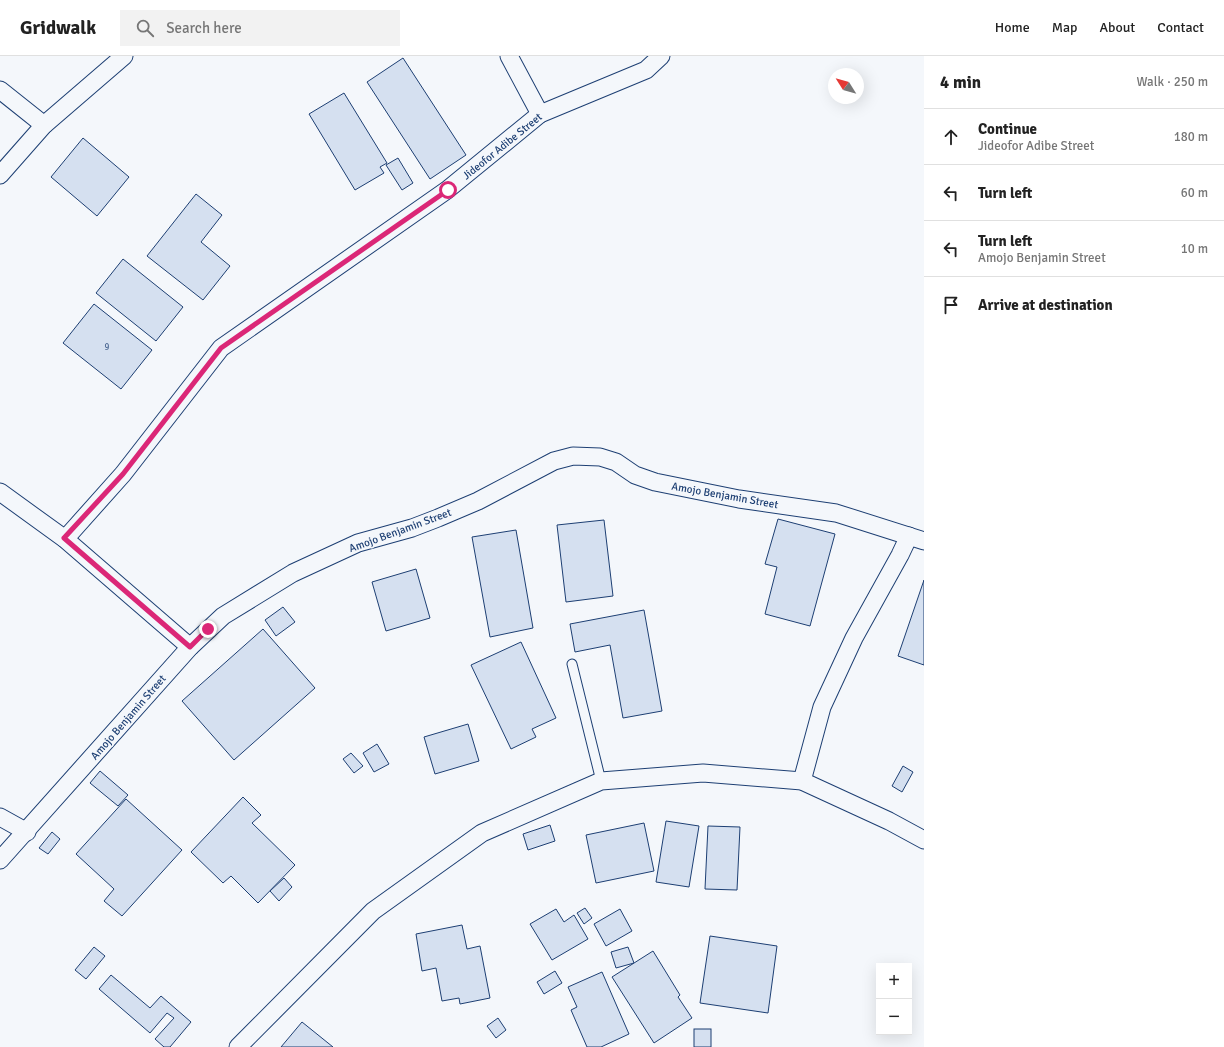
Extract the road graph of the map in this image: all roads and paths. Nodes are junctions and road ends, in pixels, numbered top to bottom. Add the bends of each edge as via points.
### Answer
1 (124, 56) edge
2 (509, 56) edge
3 (661, 56) edge
4 (0, 90) edge
5 (540, 114) junction
6 (44, 125) junction
7 (0, 175) edge
8 (0, 492) edge
9 (64, 538) junction
10 (916, 538) edge
11 (190, 647) junction
12 (572, 664) dead end
13 (601, 781) junction
14 (802, 781) junction
15 (0, 817) edge
16 (27, 832) junction
17 (924, 840) edge
18 (0, 860) edge
19 (238, 1047) edge

1 - 6 street
2 - 5 street
3 - 5 street, Jideofor Adibe Street via 646,70
4 - 6 street
5 - 9 street, Jideofor Adibe Street via 448,190 221,348 123,474
6 - 7 street
8 - 9 street
9 - 11 street
10 - 11 street, Amojo Benjamin Street via 836,513 739,499 655,482 635,475 616,462 600,457 573,456 554,461 478,501 438,518 358,544 293,573 223,616
10 - 14 street via 900,555 854,638 822,707
11 - 16 street, Amojo Benjamin Street
12 - 13 lane
13 - 14 street via 703,773
13 - 19 street via 482,833 373,912
14 - 17 street
15 - 16 street
16 - 18 street, Amojo Benjamin Street

